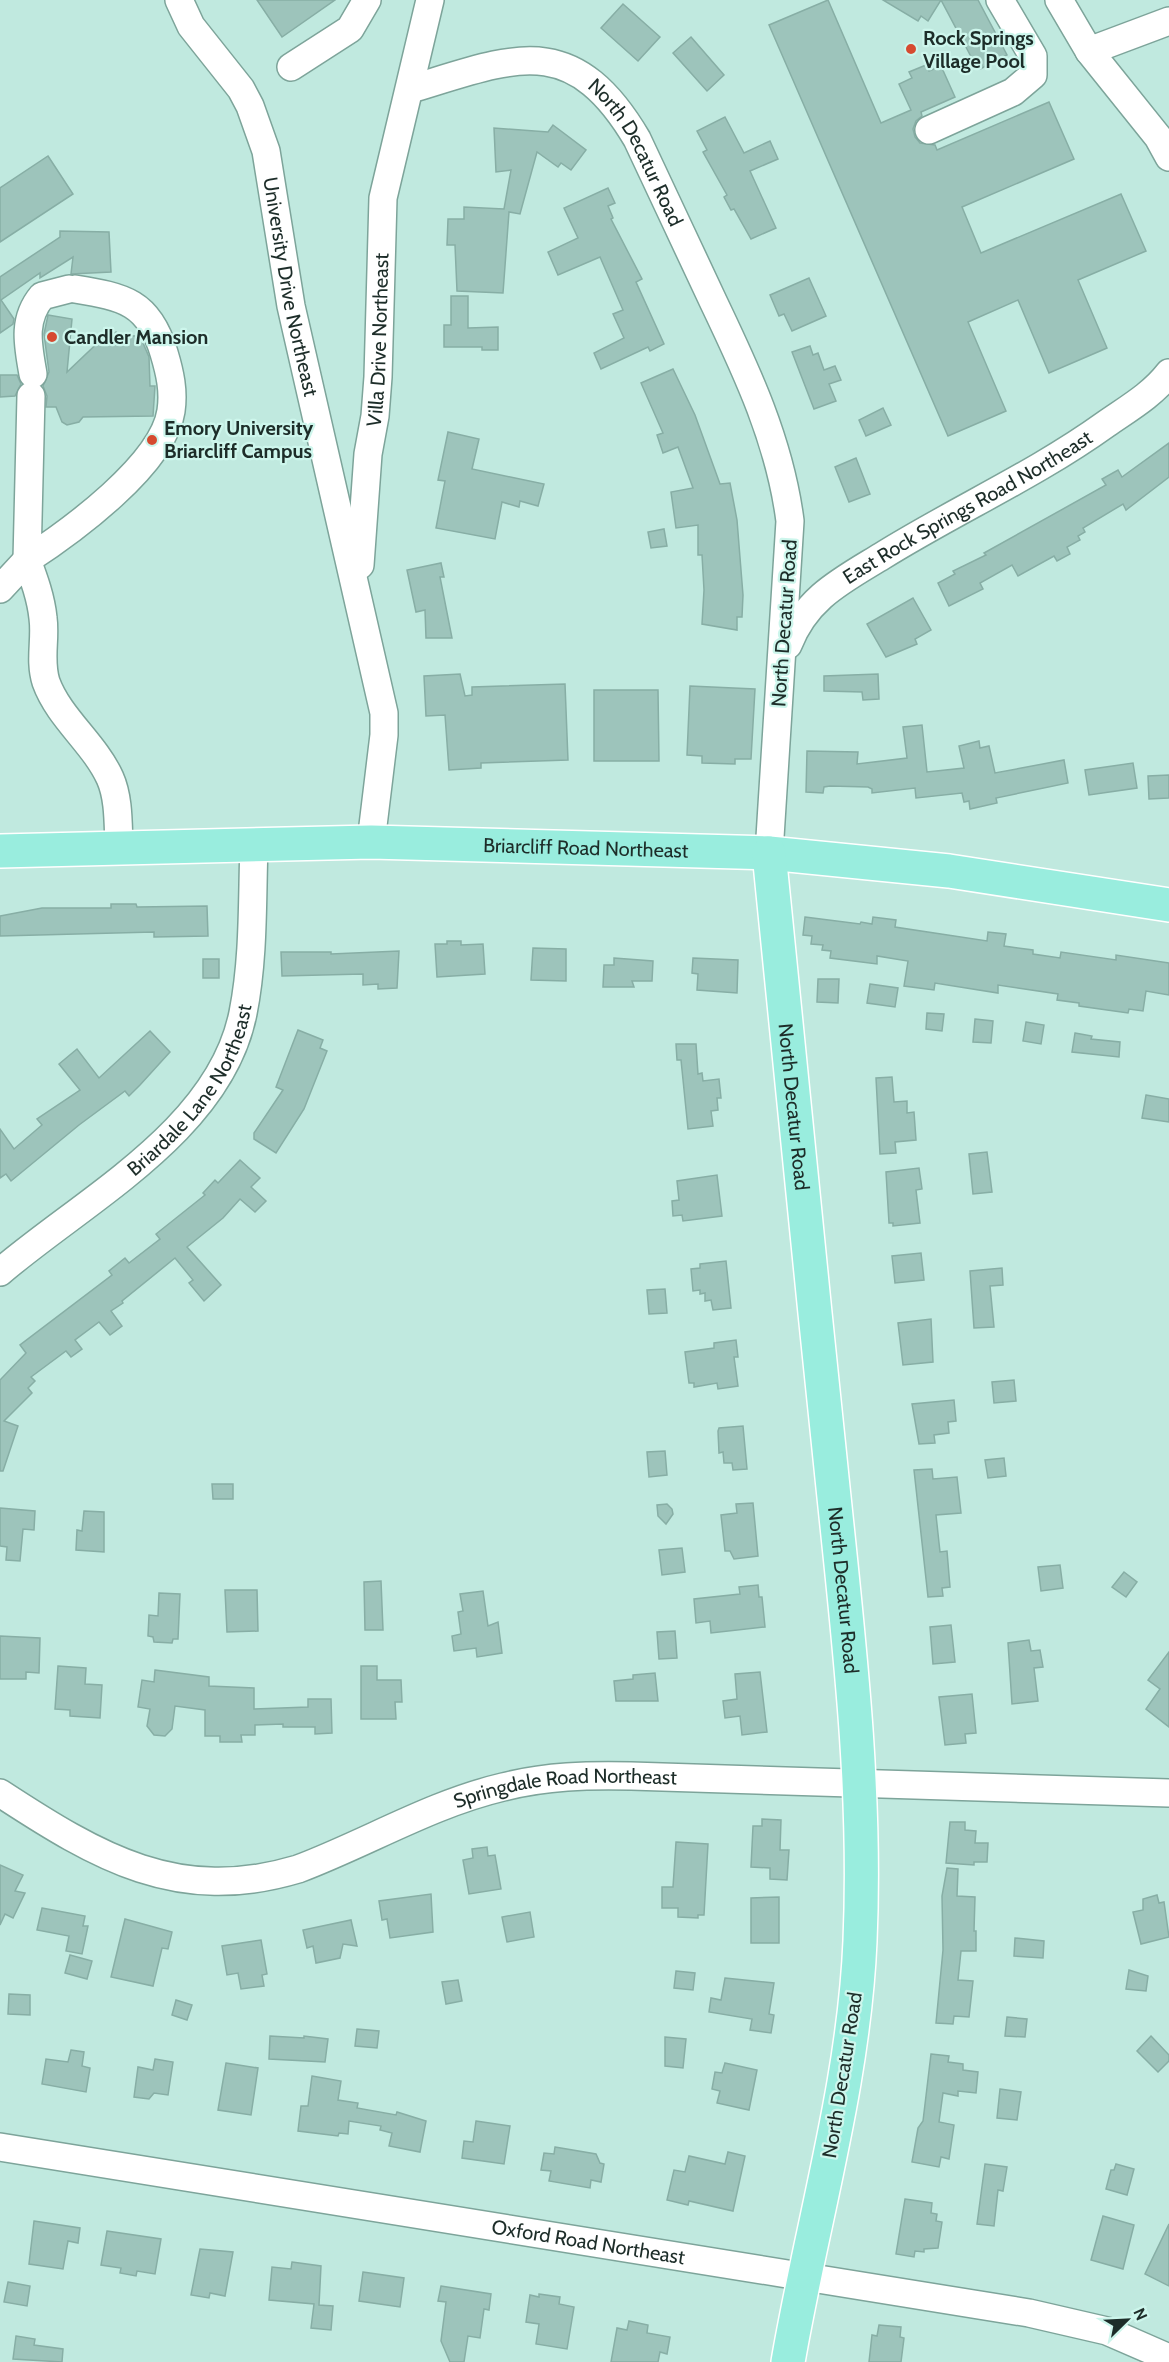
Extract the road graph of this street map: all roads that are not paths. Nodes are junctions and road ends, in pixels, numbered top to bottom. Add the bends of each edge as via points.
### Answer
1 (179, 0) edge
2 (367, 0) edge
3 (430, 0) edge
4 (1000, 0) edge
5 (1059, 0) edge
6 (1169, 21) edge
7 (1089, 51) junction
8 (291, 67) dead end
9 (411, 89) junction
10 (929, 130) dead end
11 (1169, 157) edge
12 (1169, 373) edge
13 (324, 454) junction
14 (368, 454) junction
15 (27, 560) junction
16 (0, 589) edge
17 (358, 593) junction
18 (783, 657) junction
19 (371, 842) junction
20 (254, 845) junction
21 (119, 846) junction
22 (0, 851) edge
23 (769, 853) junction
24 (1169, 905) edge
25 (2, 1267) edge
26 (860, 1784) junction
27 (0, 1793) edge
28 (1169, 1794) edge
29 (0, 2147) edge
30 (802, 2277) junction
31 (1169, 2358) edge
32 (788, 2362) edge

1 - 13 street, University Drive Northeast via 190,26 241,89 259,129 272,182 291,306
2 - 8 street via 350,29
3 - 9 street, Villa Drive Northeast
4 - 10 street via 1033,56 1033,75 1013,92
5 - 7 street
6 - 7 street
7 - 11 street via 1158,137
9 - 14 street, Villa Drive Northeast via 383,198 378,377
9 - 18 street, North Decatur Road via 501,62 540,60 579,75 619,111 637,139 721,316 772,435 790,521
12 - 18 street, East Rock Springs Road Northeast via 1156,390 1064,454 916,535 831,588 799,620
13 - 14 street
13 - 17 street, University Drive Northeast
14 - 17 street, Villa Drive Northeast
15 - 15 street via 123,488 159,440 171,414 173,390 154,324 142,310 103,293 72,289 42,296 28,320 32,385
15 - 16 street
15 - 21 street via 44,620 42,657 46,682 110,779 117,806
17 - 19 street, University Drive Northeast via 384,712
18 - 23 street, North Decatur Road
19 - 20 main road, Briarcliff Road Northeast
19 - 23 main road, Briarcliff Road Northeast
20 - 21 main road, Briarcliff Road Northeast
20 - 25 street, Briardale Lane Northeast via 249,972 235,1042 222,1068 197,1107 133,1167
21 - 22 main road, Briarcliff Road Northeast
23 - 24 main road, Briarcliff Road Northeast via 949,870
23 - 26 main road, North Decatur Road
26 - 27 street, Springdale Road Northeast via 631,1776 549,1778 464,1798 298,1869 270,1877 209,1882 147,1871 110,1858
26 - 28 street, Springdale Road Northeast
26 - 30 main road, North Decatur Road via 862,1887 855,1996 835,2134
29 - 30 street, Oxford Road Northeast
30 - 31 street, Oxford Road Northeast via 1069,2321 1107,2331
30 - 32 main road, North Decatur Road

